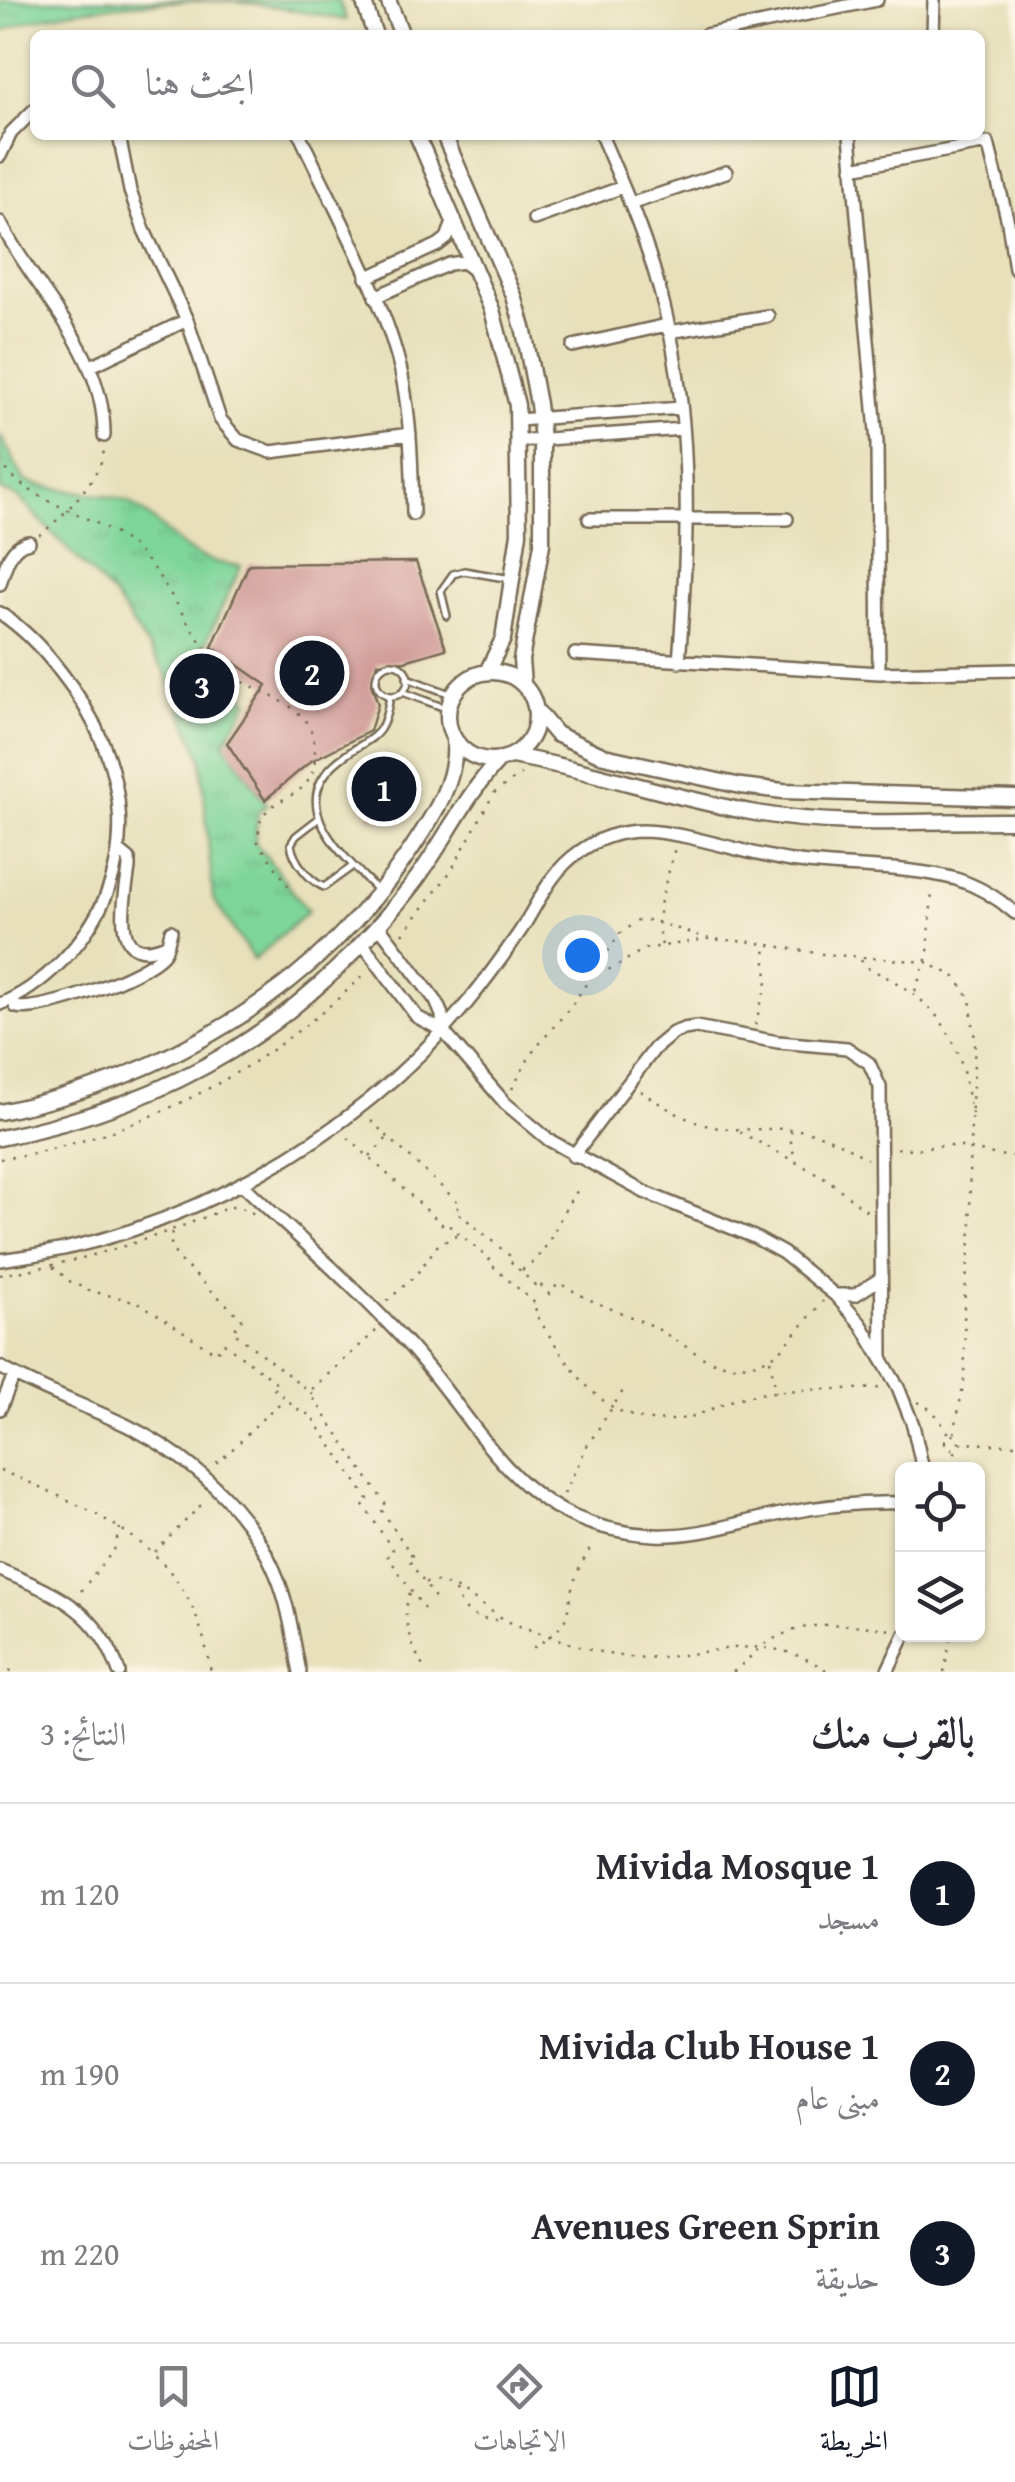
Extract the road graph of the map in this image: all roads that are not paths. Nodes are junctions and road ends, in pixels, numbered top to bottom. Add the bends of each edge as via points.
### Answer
1 (362, 0) edge
2 (388, 0) edge
3 (876, 0) edge
4 (934, 0) edge
5 (374, 30) edge
6 (400, 30) edge
7 (729, 30) edge
8 (933, 30) edge
9 (30, 114) edge
10 (120, 140) edge
11 (302, 140) edge
12 (419, 140) edge
13 (446, 140) edge
14 (603, 140) edge
15 (850, 140) edge
16 (981, 140) edge
17 (988, 143) junction
18 (0, 156) edge
19 (852, 168) junction
20 (726, 172) dead end
21 (624, 187) junction
22 (630, 204) junction
23 (452, 211) junction
24 (534, 219) dead end
25 (0, 222) edge
26 (1015, 269) edge
27 (366, 278) junction
28 (481, 280) junction
29 (375, 297) junction
30 (768, 316) dead end
31 (187, 320) junction
32 (668, 328) junction
33 (573, 346) dead end
34 (89, 367) junction
35 (681, 408) junction
36 (540, 418) junction
37 (518, 420) junction
38 (683, 429) junction
39 (410, 434) junction
40 (104, 436) road end
41 (542, 439) junction
42 (520, 441) junction
43 (413, 514) dead end
44 (787, 518) dead end
45 (589, 520) dead end
46 (686, 520) junction
47 (29, 542) road end
48 (514, 579) junction
49 (0, 584) edge
50 (0, 613) edge
51 (448, 616) dead end
52 (575, 654) dead end
53 (679, 662) junction
54 (1015, 670) edge
55 (486, 672) junction
56 (879, 673) junction
57 (408, 678) junction
58 (523, 684) junction
59 (402, 692) junction
60 (390, 696) junction
61 (451, 702) junction
62 (536, 710) junction
63 (454, 740) junction
64 (506, 758) junction
65 (1015, 798) edge
66 (318, 820) junction
67 (1015, 821) edge
68 (118, 851) junction
69 (354, 866) junction
70 (379, 892) junction
71 (1015, 913) edge
72 (379, 926) junction
73 (171, 930) dead end
74 (166, 944) junction
75 (363, 944) junction
76 (6, 1002) edge
77 (442, 1031) junction
78 (0, 1112) edge
79 (0, 1138) edge
80 (573, 1156) junction
81 (242, 1183) junction
82 (0, 1260) edge
83 (880, 1279) junction
84 (835, 1295) junction
85 (882, 1356) junction
86 (0, 1367) edge
87 (14, 1375) junction
88 (0, 1409) edge
89 (921, 1462) edge
90 (895, 1503) edge
91 (0, 1570) edge
92 (900, 1642) edge
93 (119, 1672) edge
94 (300, 1672) edge
95 (888, 1672) edge

1 - 5 street
2 - 6 street
3 - 7 street
4 - 8 street
9 - 18 street
10 - 31 street via 144,230
11 - 27 street
12 - 23 street
13 - 36 street via 514,296
14 - 21 street
15 - 19 street
16 - 17 street
17 - 19 street
17 - 26 street
19 - 56 street via 877,443
20 - 22 street
21 - 22 street
21 - 24 street
22 - 32 street
23 - 27 street via 453,228 443,241
23 - 28 street
25 - 34 street
27 - 29 street
28 - 29 street via 468,264 456,262
28 - 37 street via 506,352
29 - 39 street via 402,376
30 - 32 street
31 - 34 street
31 - 39 street via 220,419 238,440 288,452
32 - 33 street
32 - 35 street
34 - 40 street via 102,400
35 - 36 street
35 - 38 street
36 - 37 street
36 - 41 street
37 - 42 street
38 - 41 street
38 - 46 street
39 - 43 street
41 - 42 street
41 - 58 street via 542,544
42 - 48 street
44 - 46 street
45 - 46 street
46 - 53 street
47 - 49 street via 13,552
48 - 51 lane via 453,574 441,591
48 - 55 street via 501,646
50 - 68 street via 52,660 96,727 114,775
52 - 53 street
53 - 56 street
54 - 56 street
55 - 58 street
55 - 61 street via 467,680
57 - 59 lane
57 - 60 lane via 395,664 382,666 376,684
57 - 61 lane
58 - 62 street
59 - 60 lane
59 - 61 lane
60 - 66 lane via 384,726 328,771
61 - 63 street
62 - 64 street via 532,737
62 - 65 street via 556,734 604,756 741,786
63 - 64 street via 478,759
63 - 70 street via 446,789
64 - 67 street via 560,764 758,814
64 - 72 street via 474,790
66 - 69 lane
66 - 69 lane via 296,836 294,857 317,886
68 - 74 street via 130,868 123,931 140,949
68 - 76 street via 108,890 81,941
69 - 70 lane
70 - 78 street via 292,979 213,1034 116,1081
71 - 77 street via 958,880 788,861 677,836 616,834 559,869 504,954
72 - 75 street
72 - 77 street via 436,1000
73 - 74 street
74 - 76 street via 160,956 116,983 39,1007
75 - 77 street via 417,1017
75 - 79 street via 296,1006 200,1069 99,1113
77 - 80 street via 505,1103
77 - 81 street via 349,1116
80 - 83 street via 664,1040 684,1028 847,1048 870,1062 880,1087
80 - 84 street via 754,1237
81 - 82 street via 129,1230
81 - 90 street via 404,1339 512,1476 564,1513 594,1526 656,1535 820,1507
83 - 84 street via 855,1296
83 - 85 street
84 - 85 street
85 - 89 street via 913,1424
86 - 87 street
87 - 88 street
87 - 94 street via 163,1446 226,1497 270,1564
91 - 93 street via 84,1614
92 - 95 street

